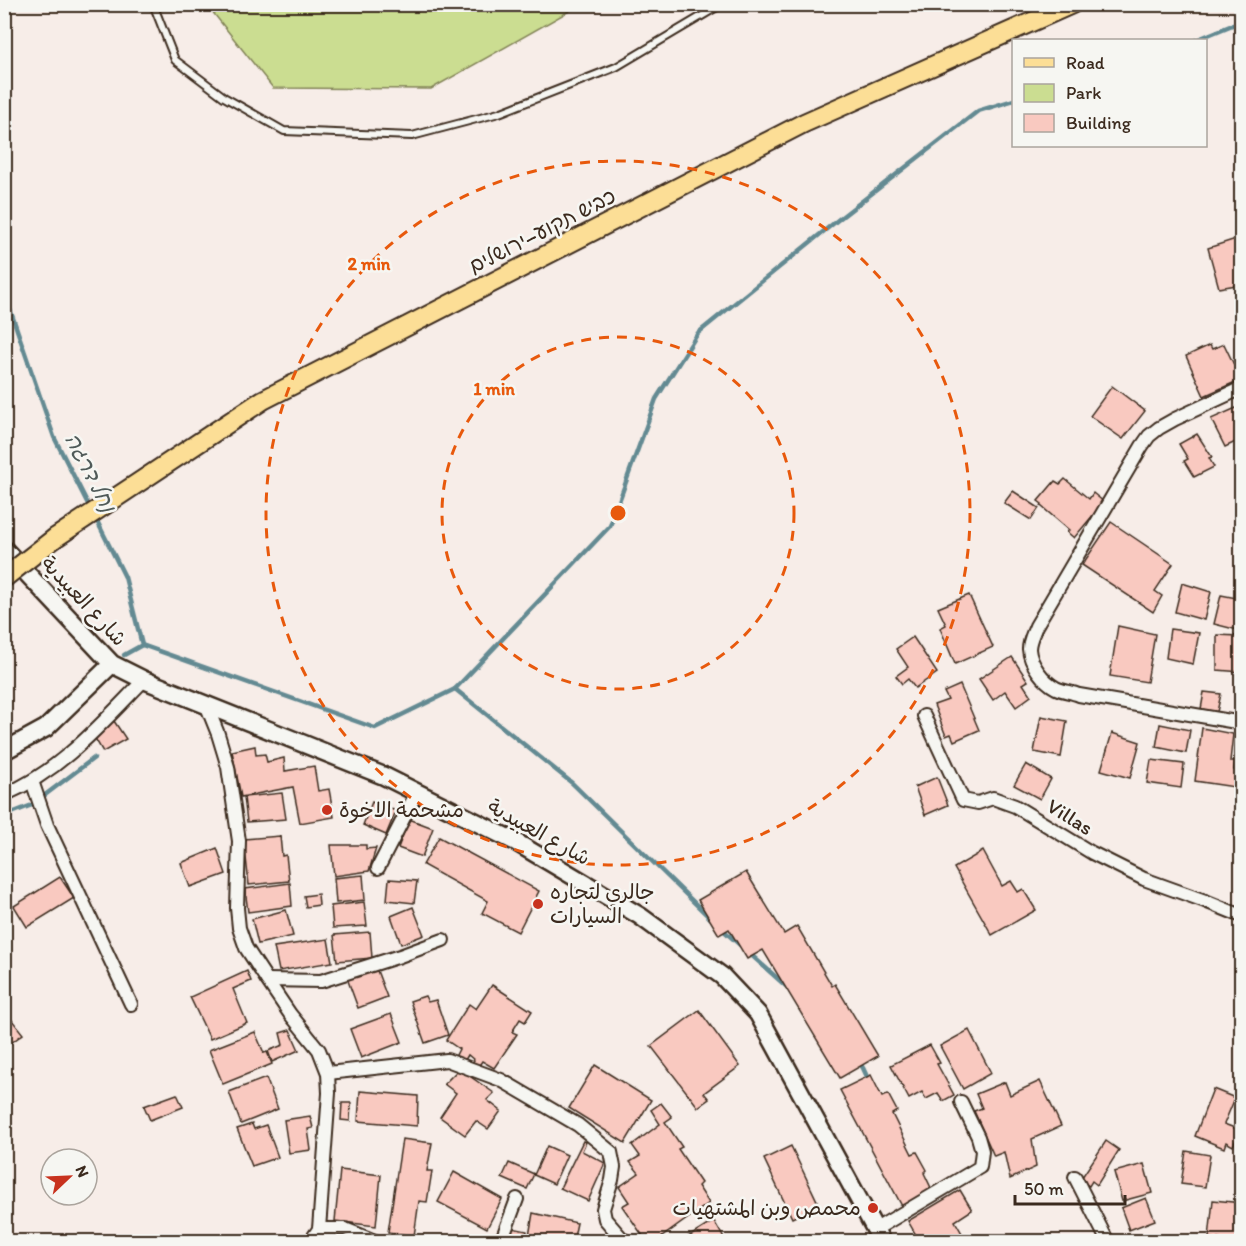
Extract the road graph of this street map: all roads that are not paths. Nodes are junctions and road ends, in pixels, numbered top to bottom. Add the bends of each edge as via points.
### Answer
1 (153, 4) edge
2 (722, 4) edge
3 (1072, 4) edge
4 (1242, 388) edge
5 (4, 549) edge
6 (4, 579) edge
7 (112, 664) junction
8 (144, 680) junction
9 (206, 704) junction
10 (924, 716) dead end
11 (1242, 723) edge
12 (4, 751) edge
13 (32, 781) junction
14 (417, 792) junction
15 (4, 795) edge
16 (378, 867) dead end
17 (1242, 916) edge
18 (443, 940) dead end
19 (267, 980) junction
20 (131, 1004) dead end
21 (328, 1072) junction
22 (961, 1102) dead end
23 (1074, 1177) dead end
24 (517, 1199) dead end
25 (319, 1229) junction
26 (879, 1235) edge
27 (310, 1242) edge
28 (377, 1242) edge
29 (501, 1242) edge
30 (625, 1242) edge
31 (1108, 1242) edge

1 - 2 lane via 175,60 225,97 285,131 412,136 499,113 616,67
3 - 6 main road, כביש תקוע–ירושלים, bridge via 804,123 263,400 55,538
4 - 11 street via 1175,419 1149,436 1036,626 1029,650 1042,676 1055,687 1078,695
5 - 7 main road, شارع العبيدية
7 - 8 main road, شارع العبيدية
7 - 12 main road via 46,728
8 - 9 main road, شارع العبيدية
8 - 13 street via 69,755
9 - 14 main road, شارع العبيدية
9 - 19 street via 228,767 239,841 239,928 246,948
10 - 17 street, Villas via 963,800 978,803 993,798 1014,806 1144,879
13 - 15 street
13 - 20 street via 47,825
14 - 16 street
14 - 26 main road, شارع العبيدية via 514,841 640,916 722,976 758,1014
18 - 19 street via 321,981
19 - 21 street via 319,1050
21 - 25 street
21 - 30 street via 447,1060 501,1080 578,1125 611,1152 614,1167 603,1209 605,1219
22 - 26 street via 978,1137 982,1151 980,1167
23 - 31 street
24 - 29 street
25 - 27 street
25 - 28 street via 345,1229

